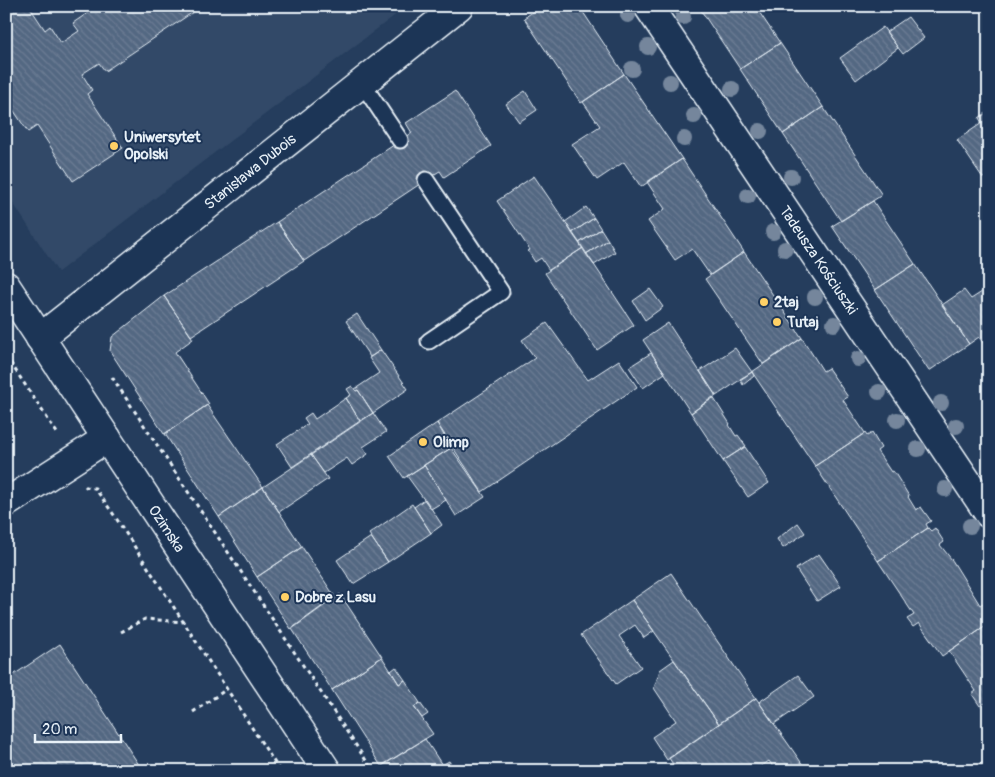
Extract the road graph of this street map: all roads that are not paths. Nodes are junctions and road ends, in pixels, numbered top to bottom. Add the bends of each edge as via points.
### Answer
1 (458, 6) edge
2 (648, 6) edge
3 (362, 83) junction
4 (400, 140) dead end
5 (426, 180) dead end
6 (6, 286) edge
7 (40, 338) junction
8 (429, 340) dead end
9 (107, 438) junction
10 (6, 503) edge
11 (989, 514) edge
12 (327, 771) edge

1 - 3 street, Stanisława Dubois
2 - 11 street, Tadeusza Kościuszki
3 - 4 lane
3 - 7 street, Stanisława Dubois
5 - 8 lane via 500,292
6 - 7 street, Ozimska
7 - 9 street, Ozimska
9 - 10 street
9 - 12 street, Ozimska

